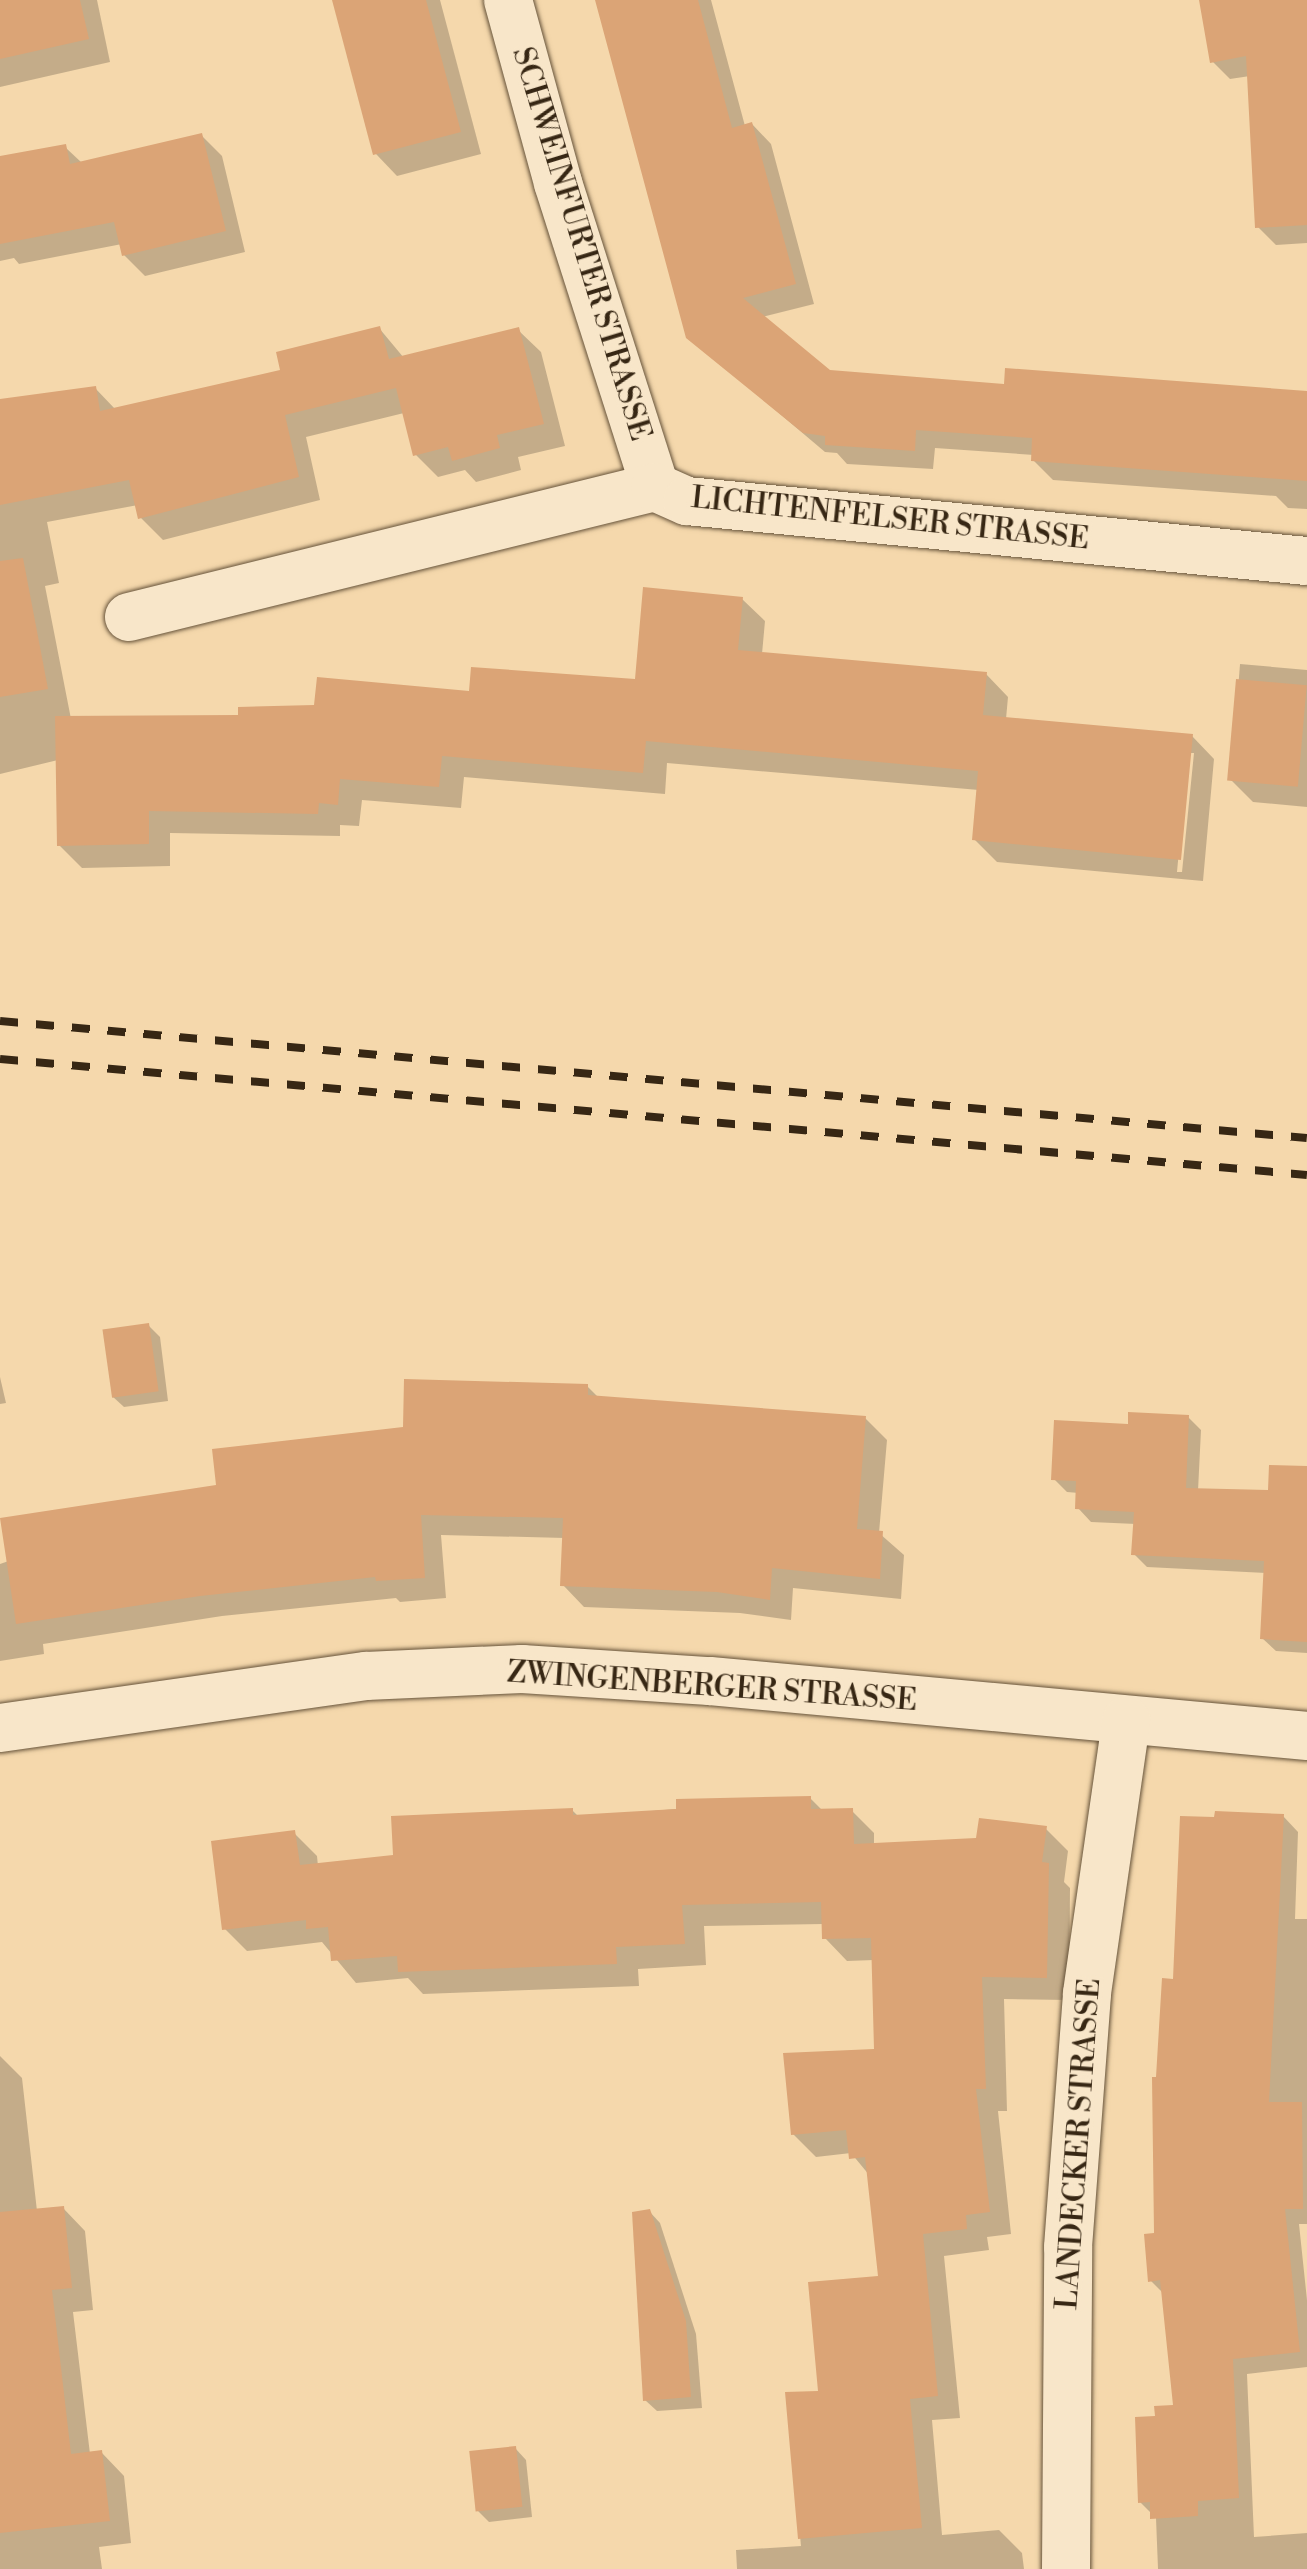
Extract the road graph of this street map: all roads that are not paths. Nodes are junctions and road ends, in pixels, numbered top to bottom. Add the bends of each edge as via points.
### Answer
1 (508, 0) edge
2 (655, 487) junction
3 (1307, 562) edge
4 (129, 617) dead end
5 (1126, 1722) junction
6 (0, 1728) edge
7 (1307, 1736) edge
8 (1066, 2569) edge

1 - 2 street, SCHWEINFURTER STRASSE
2 - 3 street, LICHTENFELSER STRASSE via 687,501
2 - 4 street, LICHTENFELSER STRASSE
5 - 6 street, ZWINGENBERGER STRASSE via 522,1669 366,1676
5 - 7 street, ZWINGENBERGER STRASSE
5 - 8 street, LANDECKER STRASSE via 1087,1993 1068,2247

